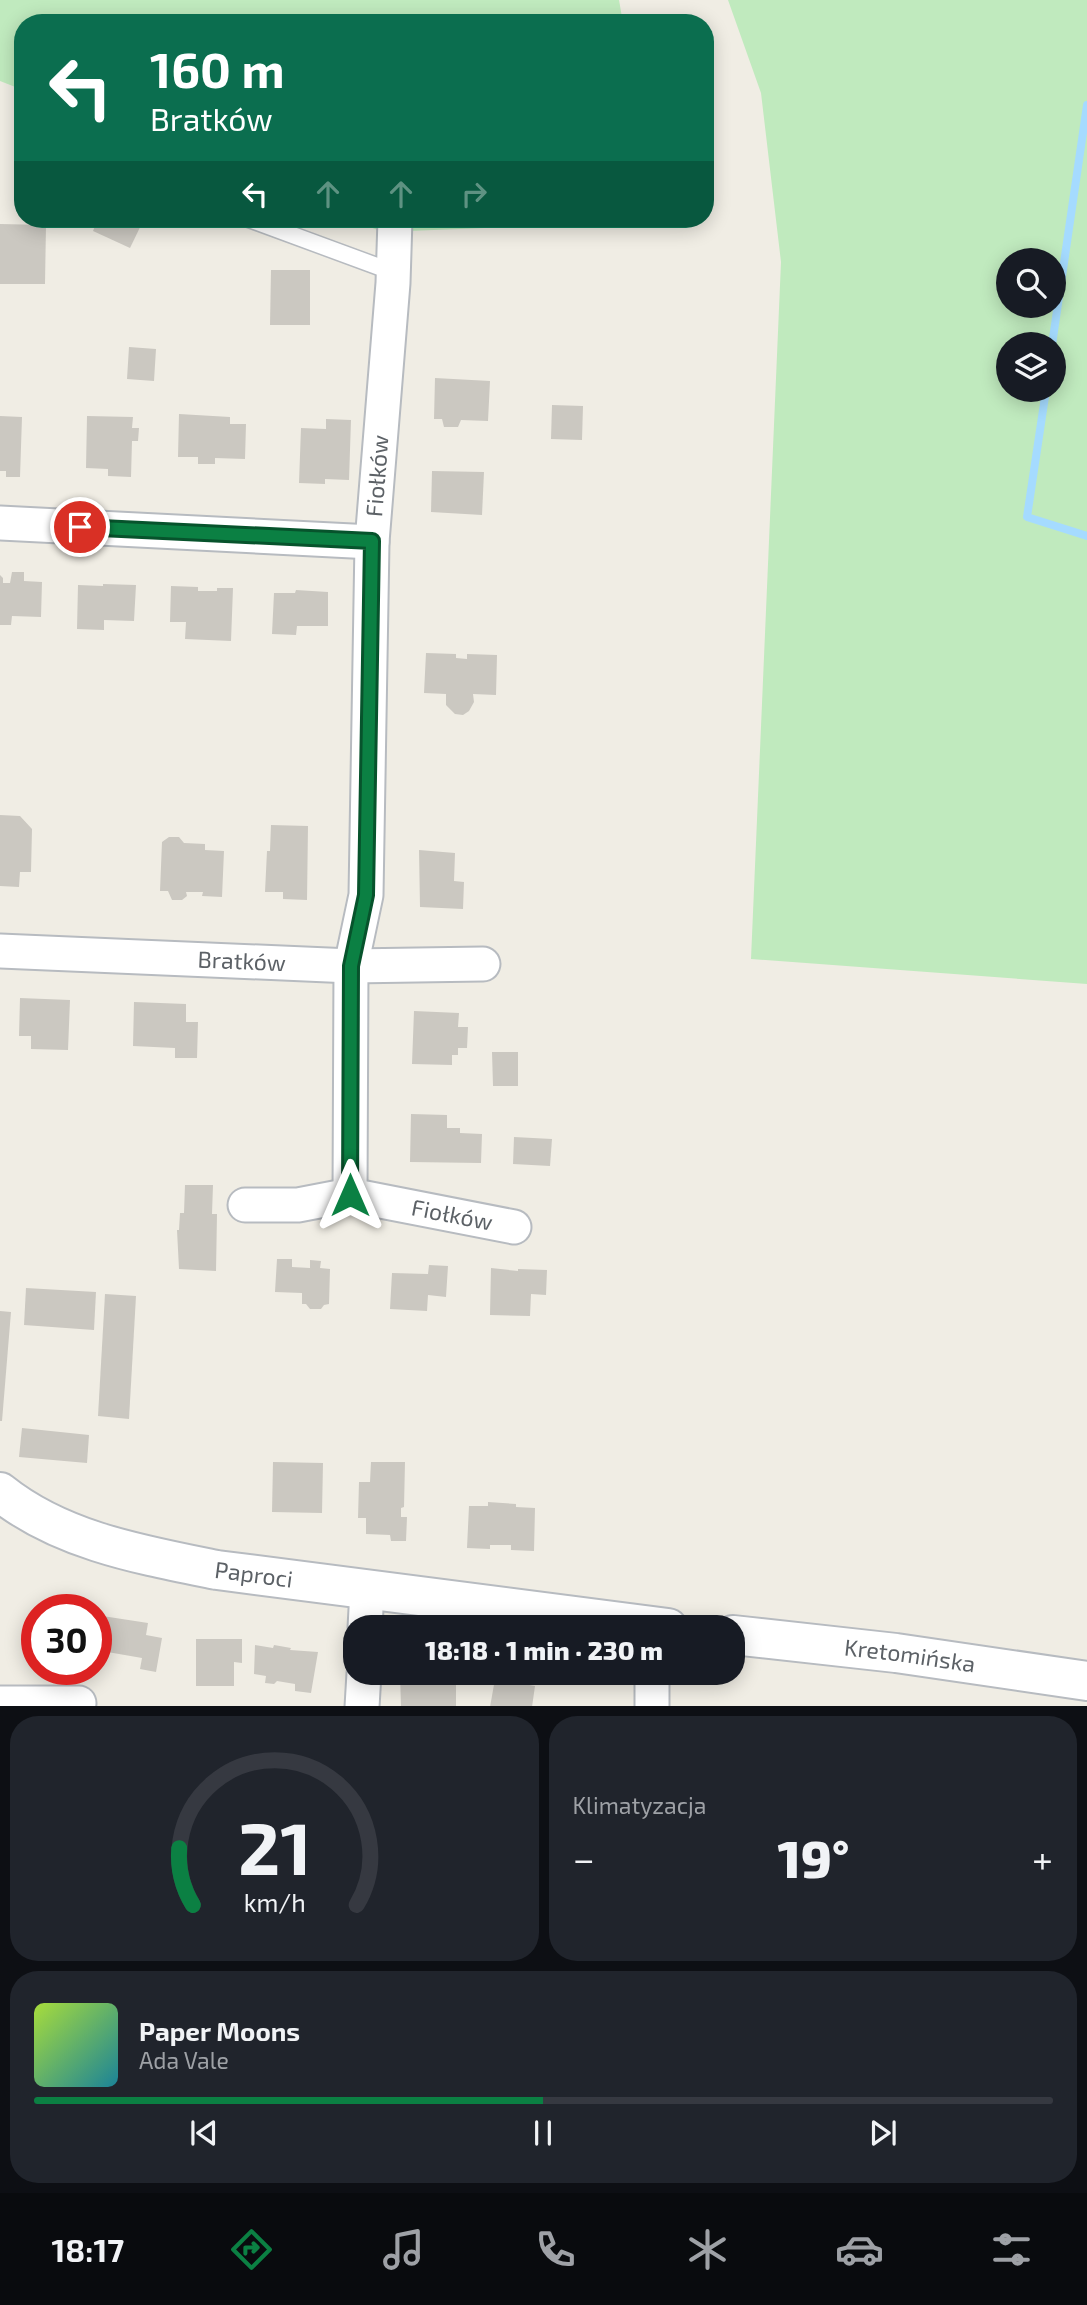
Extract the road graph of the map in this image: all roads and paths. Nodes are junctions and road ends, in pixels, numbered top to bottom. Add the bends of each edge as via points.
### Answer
1 (273, 228) edge
2 (395, 228) edge
3 (393, 272) junction
4 (0, 523) edge
5 (372, 541) junction
6 (0, 951) edge
7 (483, 964) dead end
8 (351, 966) junction
9 (350, 1195) junction
10 (245, 1205) dead end
11 (514, 1227) dead end
12 (0, 1492) edge
13 (367, 1590) junction
14 (366, 1615) edge
15 (560, 1615) edge
16 (745, 1636) edge
17 (1087, 1681) edge
18 (363, 1685) edge
19 (652, 1685) edge
20 (0, 1703) edge
21 (79, 1703) dead end
22 (362, 1706) edge
23 (652, 1706) edge

1 - 3 lane
2 - 3 street, Fiołków
3 - 5 street, Fiołków
4 - 5 street
5 - 8 street, Fiołków via 366,895
6 - 8 street, Bratków
7 - 8 street, Bratków
8 - 9 street, Fiołków
9 - 10 street, Fiołków via 298,1205
9 - 11 street, Fiołków
12 - 13 street, Paproci via 19,1507 80,1537 151,1557
13 - 14 street
13 - 15 street, Paproci
16 - 17 street, Kretomińska
18 - 22 street
19 - 23 street
20 - 21 street

